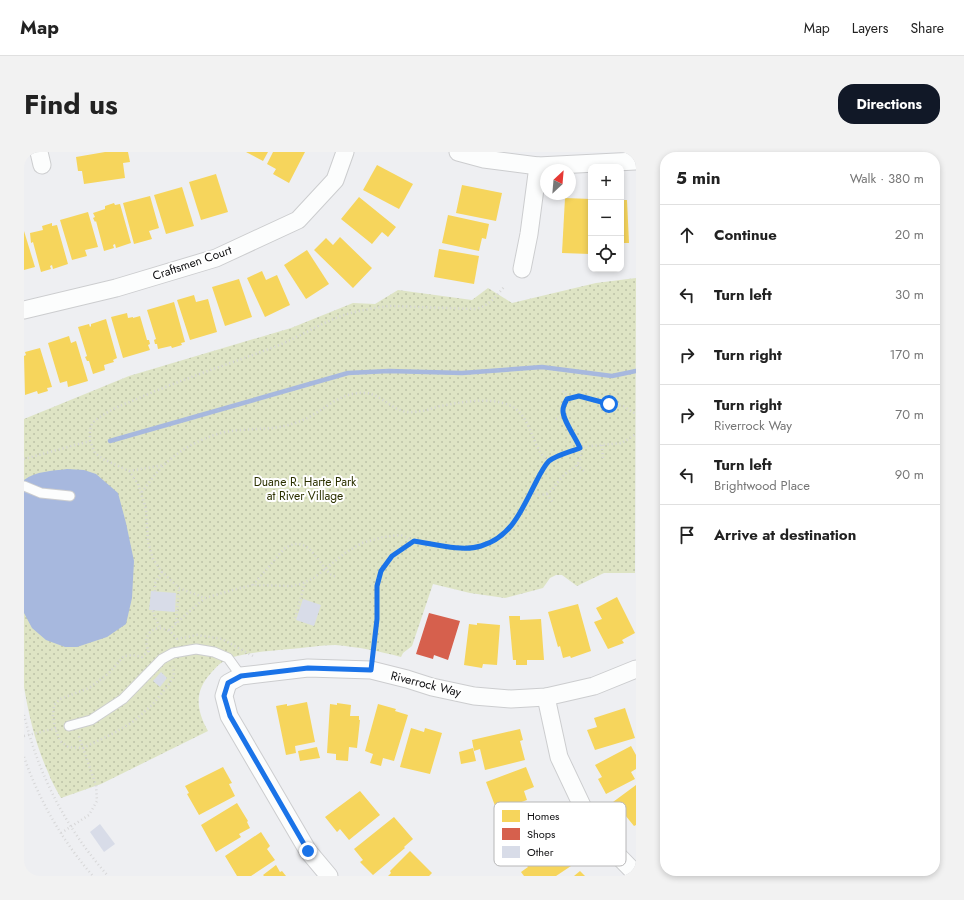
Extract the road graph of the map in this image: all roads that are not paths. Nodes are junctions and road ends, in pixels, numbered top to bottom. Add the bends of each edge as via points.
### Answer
1 (346, 152) edge
2 (458, 152) edge
3 (636, 161) edge
4 (538, 166) junction
5 (522, 269) dead end
6 (24, 310) edge
7 (24, 486) edge
8 (70, 496) dead end
9 (636, 669) edge
10 (241, 676) junction
11 (546, 697) junction
12 (69, 726) road end
13 (580, 802) edge
14 (626, 864) edge
15 (636, 874) edge
16 (329, 876) edge

1 - 6 street, Craftsmen Court via 335,180 298,220 216,258 116,288
2 - 4 street via 484,159
3 - 4 street
4 - 5 street
7 - 8 lane via 41,493
9 - 11 street, Riverrock Way via 594,686
10 - 11 street, Riverrock Way via 308,668 371,670 474,696 511,699
10 - 12 lane via 228,658 214,652 196,649 173,653 162,658 123,699 91,720
10 - 16 street via 228,683 224,696 230,716 308,851
11 - 13 street via 558,757
14 - 15 street

